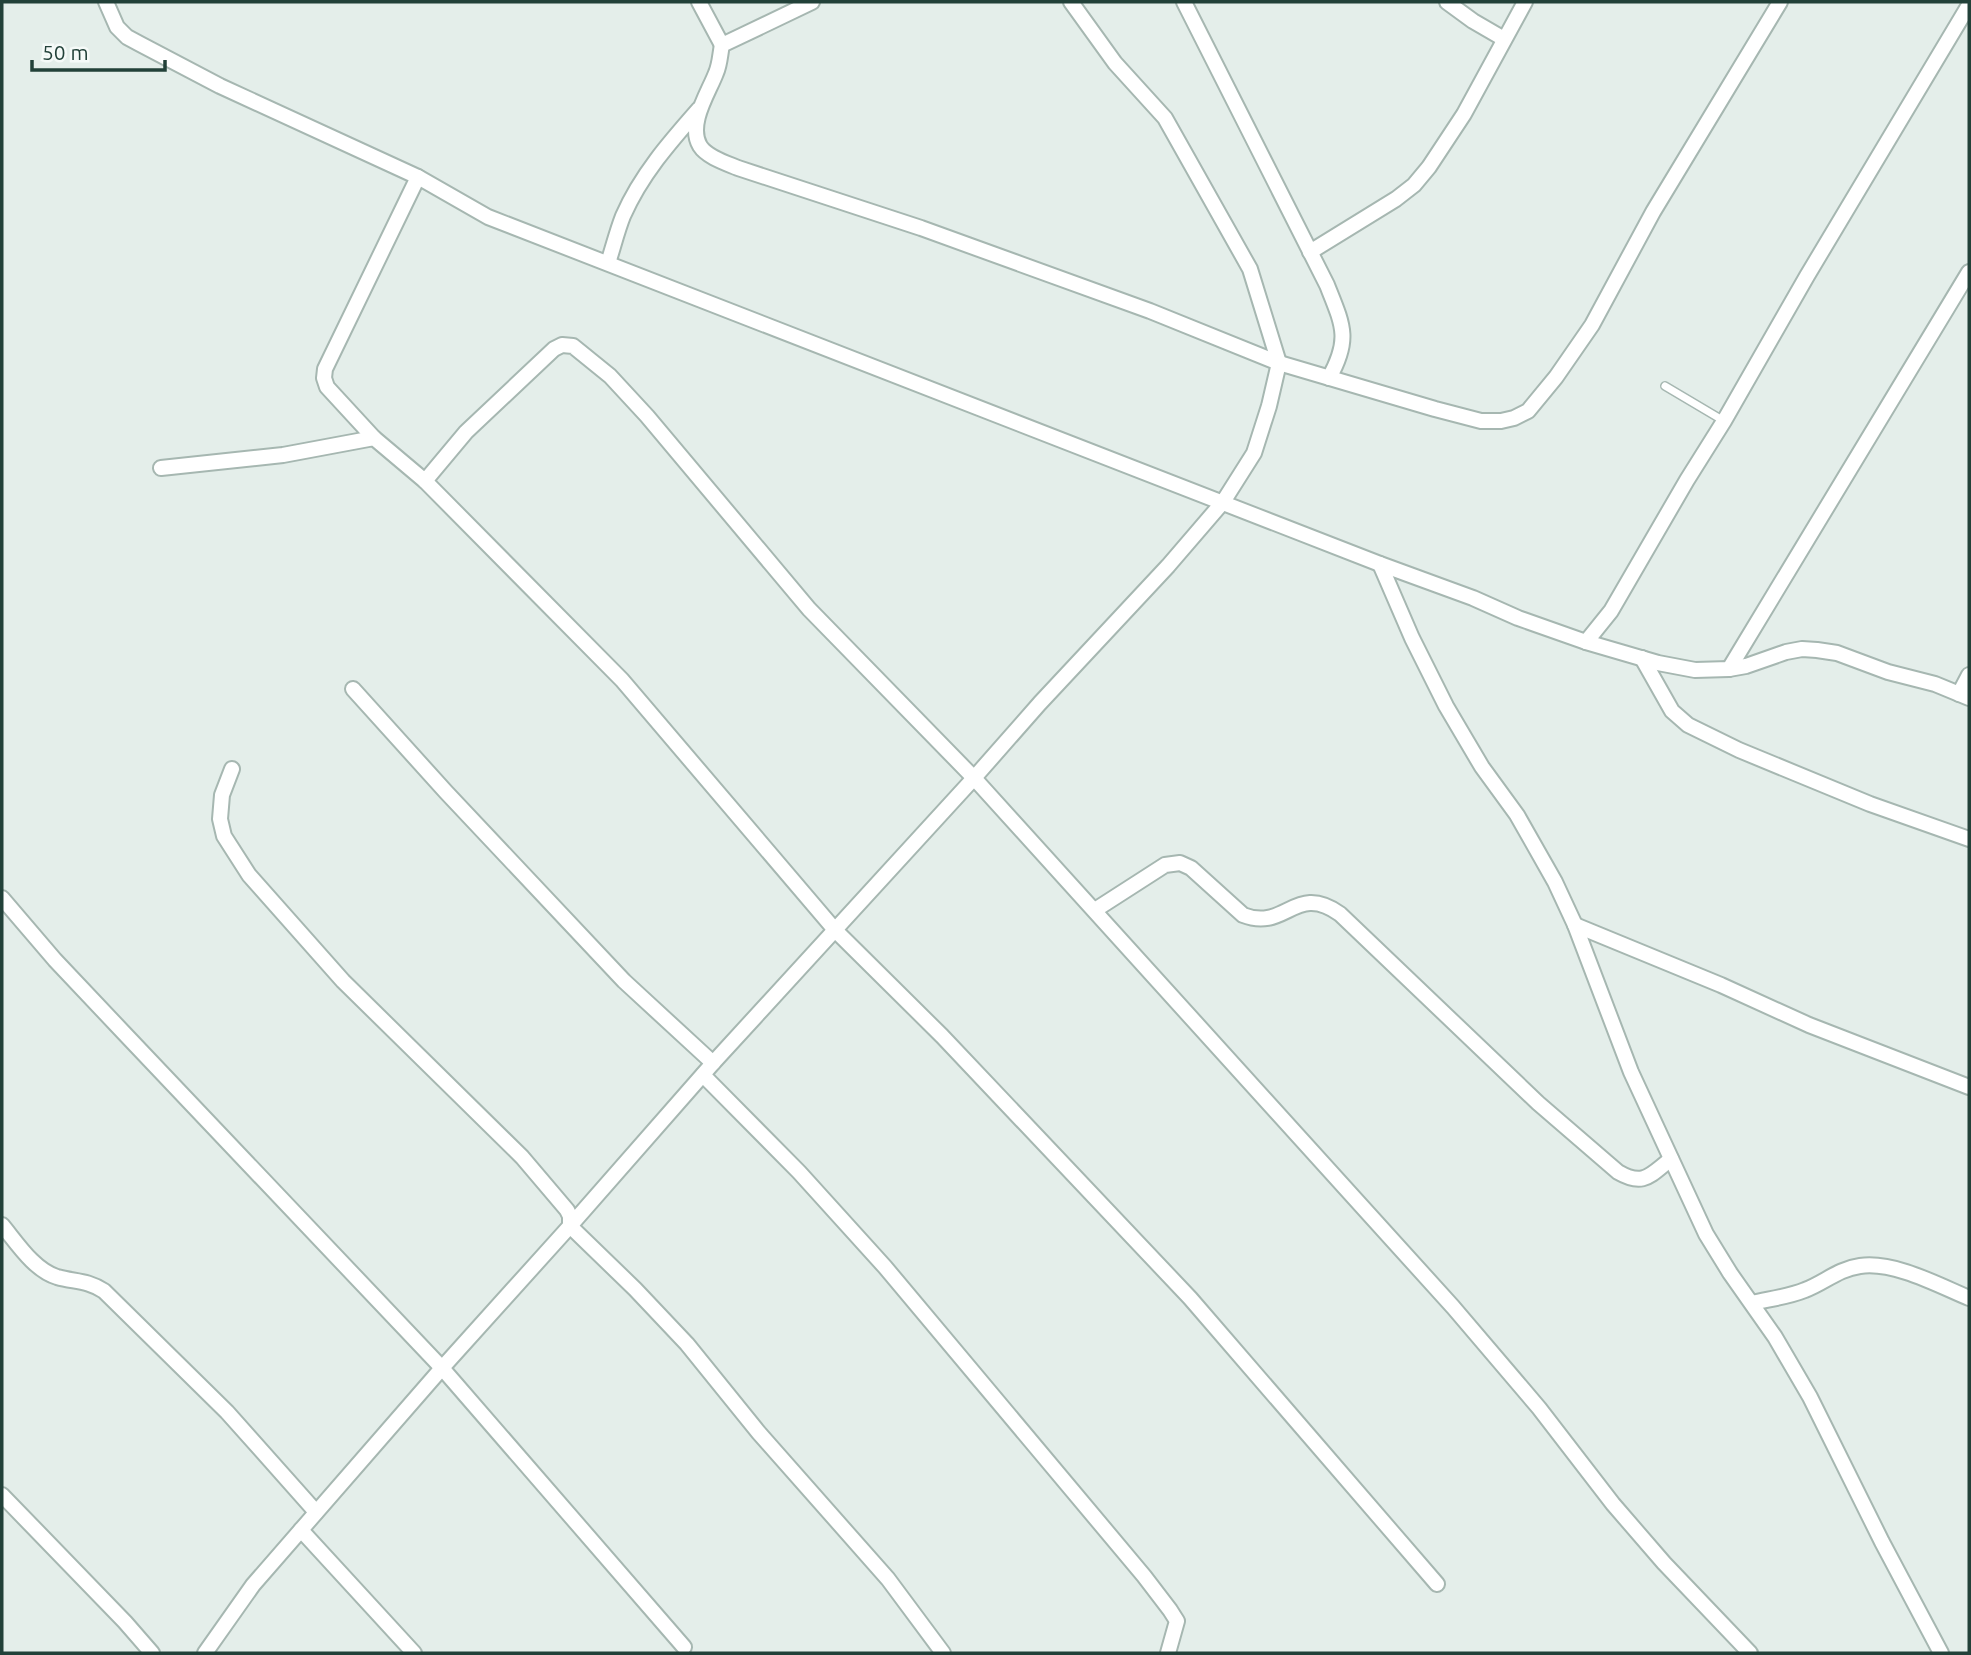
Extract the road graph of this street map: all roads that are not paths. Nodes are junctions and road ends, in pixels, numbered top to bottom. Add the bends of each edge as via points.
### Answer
1 (106, 2) edge
2 (699, 2) edge
3 (812, 2) edge
4 (1071, 2) edge
5 (1184, 2) edge
6 (1447, 2) edge
7 (1525, 2) edge
8 (1780, 2) edge
9 (1969, 5) edge
10 (1504, 39) junction
11 (722, 46) junction
12 (699, 109) junction
13 (700, 146) junction
14 (664, 149) junction
15 (418, 177) junction
16 (1310, 252) junction
17 (608, 263) junction
18 (1969, 272) edge
19 (1279, 363) junction
20 (1329, 378) junction
21 (1665, 386) dead end
22 (1724, 421) junction
23 (373, 438) junction
24 (160, 467) dead end
25 (425, 481) junction
26 (1223, 502) junction
27 (1380, 564) junction
28 (1586, 642) junction
29 (1642, 658) junction
30 (1729, 669) junction
31 (1969, 675) edge
32 (353, 689) dead end
33 (1964, 696) edge
34 (232, 769) dead end
35 (974, 778) junction
36 (1969, 839) edge
37 (2, 898) edge
38 (1095, 910) junction
39 (1575, 925) junction
40 (835, 930) junction
41 (713, 1063) junction
42 (702, 1074) junction
43 (1969, 1087) edge
44 (1671, 1159) junction
45 (2, 1225) edge
46 (570, 1226) junction
47 (1969, 1298) edge
48 (1752, 1303) junction
49 (442, 1368) junction
50 (2, 1494) edge
51 (316, 1512) junction
52 (301, 1530) junction
53 (1437, 1584) dead end
54 (684, 1647) dead end
55 (152, 1653) edge
56 (205, 1653) edge
57 (414, 1653) edge
58 (943, 1653) edge
59 (1168, 1653) edge
60 (1750, 1653) edge
61 (1941, 1653) edge

1 - 15 street via 127,37 220,86
2 - 11 street
3 - 11 street
4 - 19 street via 1115,63 1165,118 1250,269
5 - 16 street
6 - 10 street
7 - 10 street
8 - 20 street via 1653,212 1592,325 1528,411 1501,421 1481,421
9 - 22 street
10 - 16 street via 1464,114 1414,186
11 - 12 street via 718,69
12 - 13 street
12 - 14 street
13 - 14 street
13 - 19 street via 738,168 921,228
14 - 17 street via 623,217
15 - 17 street via 488,217
15 - 23 street via 325,369 327,387
16 - 20 street via 1344,331 1340,357
17 - 26 street
18 - 30 street
19 - 20 street
19 - 26 street via 1254,453
21 - 22 lane
22 - 28 street via 1611,611
23 - 24 street via 283,455
23 - 25 street
25 - 35 street via 466,432 554,349 573,346 619,386 809,609
25 - 40 street via 622,680
26 - 27 street
26 - 35 street
27 - 28 street
27 - 39 street via 1446,706 1517,815
28 - 29 street
29 - 30 street via 1685,668
29 - 36 street via 1672,711 1688,725 1739,750
30 - 33 street via 1794,650 1817,650
31 - 33 street
32 - 41 street via 624,981
34 - 46 street via 222,795 220,819 249,875 343,981 522,1157 567,1210
35 - 38 street
35 - 40 street
37 - 49 street via 55,960
38 - 44 street via 1165,865 1180,863 1254,920 1278,916 1304,903 1328,905 1618,1172 1636,1180
38 - 60 street via 1453,1307 1655,1553
39 - 43 street via 1809,1025
39 - 44 street via 1630,1072
40 - 41 street
40 - 53 street via 1190,1298
41 - 42 street
42 - 46 street
42 - 59 street via 886,1267 1144,1576 1177,1621
44 - 48 street via 1706,1234
45 - 51 street via 44,1271 104,1291 226,1412
46 - 49 street
46 - 58 street via 687,1344 888,1579
47 - 48 street via 1901,1271 1860,1266 1841,1270 1807,1290
48 - 61 street via 1810,1397
49 - 51 street
49 - 54 street
50 - 55 street
51 - 52 street
52 - 56 street via 253,1585
52 - 57 street

